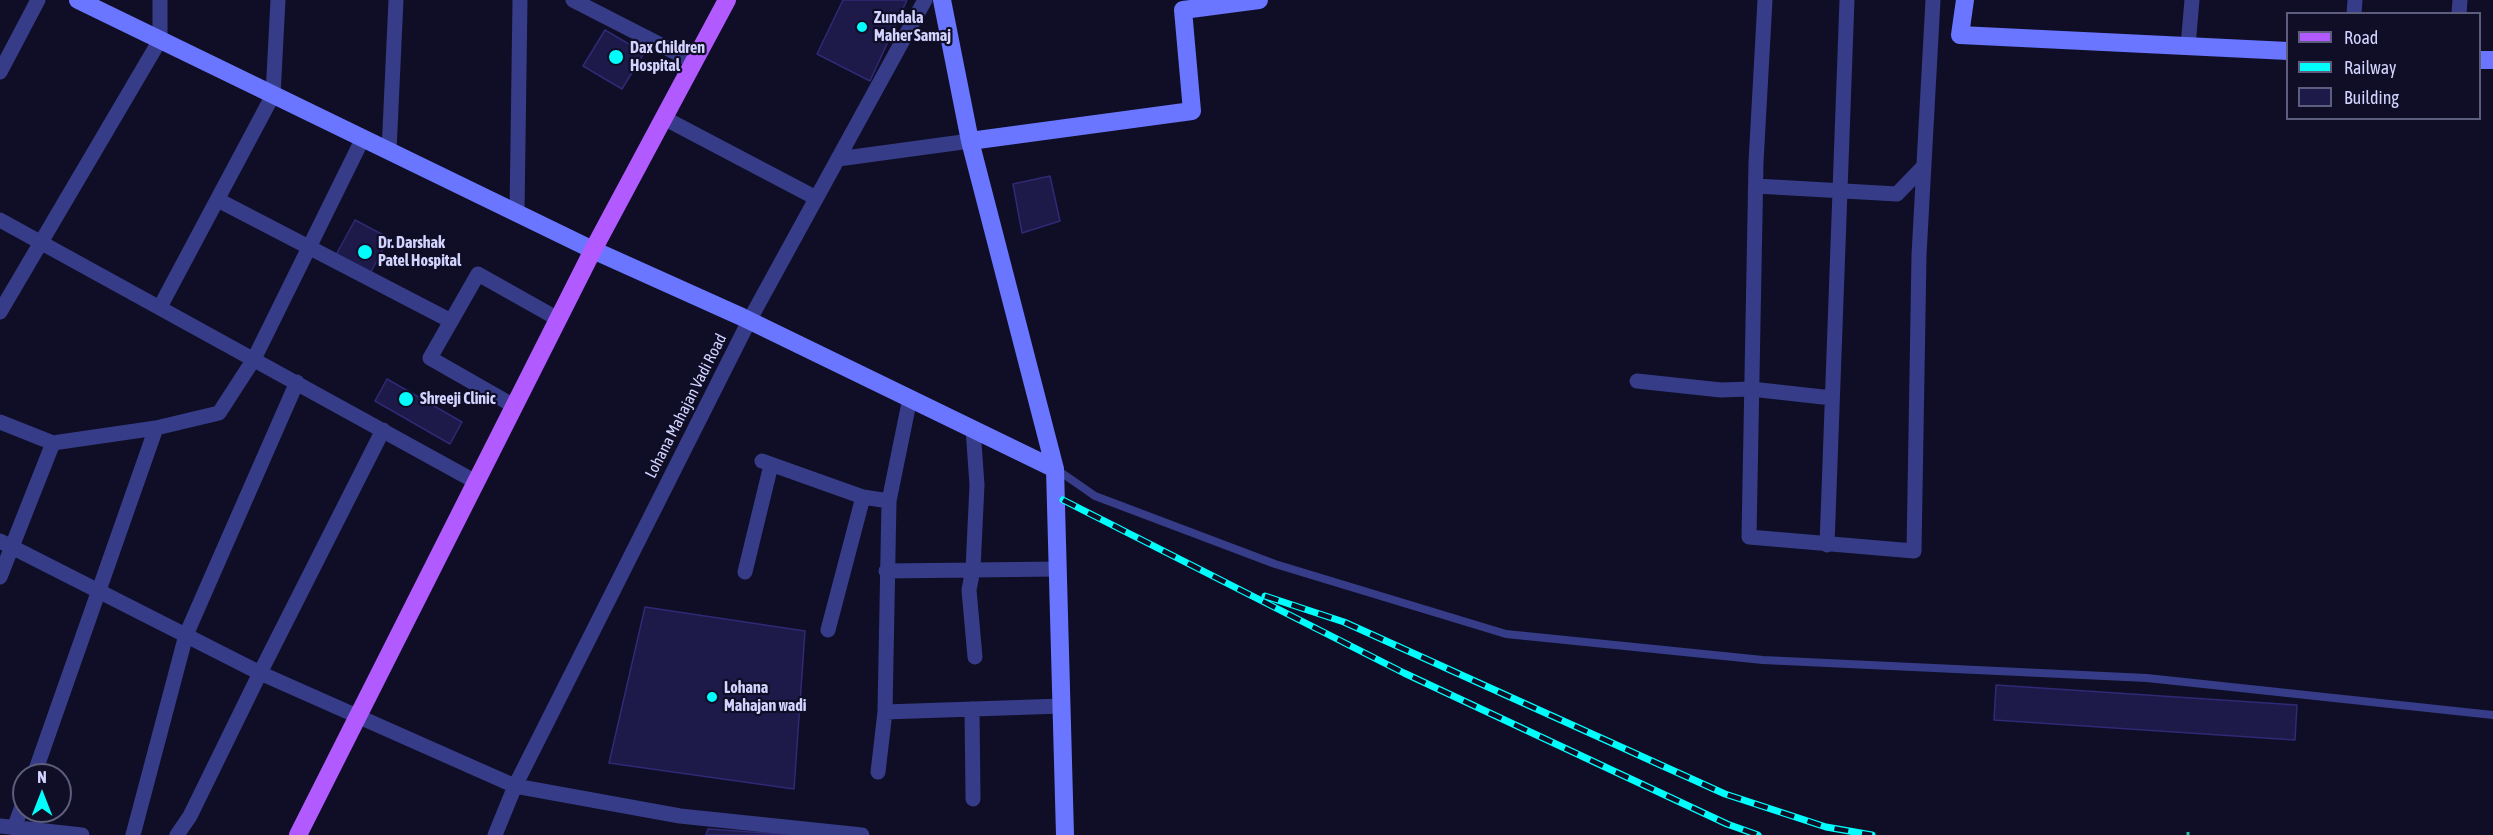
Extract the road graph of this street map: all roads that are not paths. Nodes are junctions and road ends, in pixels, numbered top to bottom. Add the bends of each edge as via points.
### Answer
1 (38, 0) edge
2 (78, 0) edge
3 (160, 0) edge
4 (278, 0) edge
5 (396, 0) edge
6 (520, 0) edge
7 (573, 0) edge
8 (727, 0) edge
9 (925, 0) edge
10 (942, 0) edge
11 (1258, 0) edge
12 (1765, 0) edge
13 (1847, 0) edge
14 (1933, 0) edge
15 (1965, 0) edge
16 (2192, 0) edge
17 (1182, 5) edge
18 (159, 40) junction
19 (2188, 46) junction
20 (2286, 51) edge
21 (694, 62) junction
22 (0, 72) edge
23 (273, 95) junction
24 (664, 118) junction
25 (363, 138) junction
26 (970, 141) junction
27 (389, 151) junction
28 (838, 159) junction
29 (1924, 166) junction
30 (1756, 186) junction
31 (1840, 189) junction
32 (816, 198) junction
33 (218, 200) junction
34 (518, 213) junction
35 (0, 220) edge
36 (41, 241) junction
37 (309, 247) junction
38 (593, 250) junction
39 (160, 307) junction
40 (0, 312) edge
41 (558, 319) junction
42 (451, 321) junction
43 (749, 321) junction
44 (254, 359) junction
45 (1637, 381) dead end
46 (297, 382) junction
47 (1750, 389) junction
48 (910, 398) junction
49 (1832, 398) junction
50 (514, 406) junction
51 (0, 422) edge
52 (156, 428) junction
53 (973, 429) junction
54 (382, 430) junction
55 (53, 443) junction
56 (1055, 468) junction
57 (476, 482) junction
58 (863, 497) junction
59 (889, 501) junction
60 (5, 544) edge
61 (1827, 544) junction
62 (973, 569) junction
63 (1058, 569) junction
64 (886, 571) junction
65 (745, 573) dead end
66 (0, 577) edge
67 (100, 592) junction
68 (828, 630) dead end
69 (186, 635) junction
70 (975, 657) dead end
71 (260, 673) junction
72 (1062, 706) junction
73 (972, 709) junction
74 (885, 712) junction
75 (2493, 715) edge
76 (357, 717) junction
77 (38, 763) edge
78 (878, 772) dead end
79 (515, 786) junction
80 (973, 799) dead end
81 (7, 827) edge
82 (82, 835) edge
83 (133, 835) edge
84 (177, 835) edge
85 (298, 835) edge
86 (495, 835) edge
87 (862, 835) edge
88 (1065, 835) edge

1 - 22 street
2 - 18 street
3 - 18 street
4 - 23 street
5 - 27 street
6 - 34 street
7 - 21 street
8 - 21 main road
9 - 28 street, Lohana Mahajan Vadi Road
10 - 26 street
11 - 17 street
12 - 30 street
13 - 31 street
14 - 29 street
15 - 19 street via 1960,35
16 - 19 street
17 - 26 street via 1191,111
18 - 23 street
18 - 36 street
19 - 20 street
21 - 24 main road
23 - 25 street
23 - 33 street
24 - 32 street
24 - 38 main road
25 - 27 street
25 - 37 street
26 - 28 street
26 - 56 street
27 - 34 street
28 - 32 street, Lohana Mahajan Vadi Road
29 - 31 street via 1898,194
29 - 61 street via 1914,551
30 - 31 street
30 - 47 street
31 - 49 street
32 - 43 street, Lohana Mahajan Vadi Road
33 - 37 street
33 - 39 street
34 - 38 street
35 - 36 street
36 - 39 street
36 - 40 street
37 - 42 street
37 - 44 street
38 - 41 main road
38 - 43 street
39 - 44 street
41 - 42 street via 478,274
41 - 50 main road
42 - 50 street via 430,358
43 - 48 street
43 - 79 street, Lohana Mahajan Vadi Road
44 - 46 street
44 - 52 street via 219,413
45 - 47 street via 1721,390
46 - 54 street
46 - 69 street
47 - 49 street
47 - 61 street via 1749,537
48 - 53 street
48 - 59 street
49 - 61 street
50 - 57 main road
51 - 55 street
52 - 55 street
52 - 67 street
53 - 56 street
53 - 62 street
54 - 57 street
54 - 71 street
55 - 60 street
56 - 63 street
56 - 75 lane via 1095,496 1275,564 1506,634 1763,660 2147,678
57 - 76 main road
58 - 59 street
58 - 65 street via 767,463
58 - 68 street
59 - 64 street
60 - 66 street
60 - 67 street
62 - 63 street
62 - 64 street
62 - 70 street via 969,590
63 - 72 street
64 - 74 street
67 - 69 street
67 - 77 street
69 - 71 street
69 - 83 street
71 - 76 street
71 - 84 street
72 - 73 street
72 - 88 street
73 - 74 street
73 - 80 street
74 - 78 street
76 - 79 street
76 - 85 main road
79 - 86 street, Lohana Mahajan Vadi Road
79 - 87 street via 680,816
81 - 82 street

